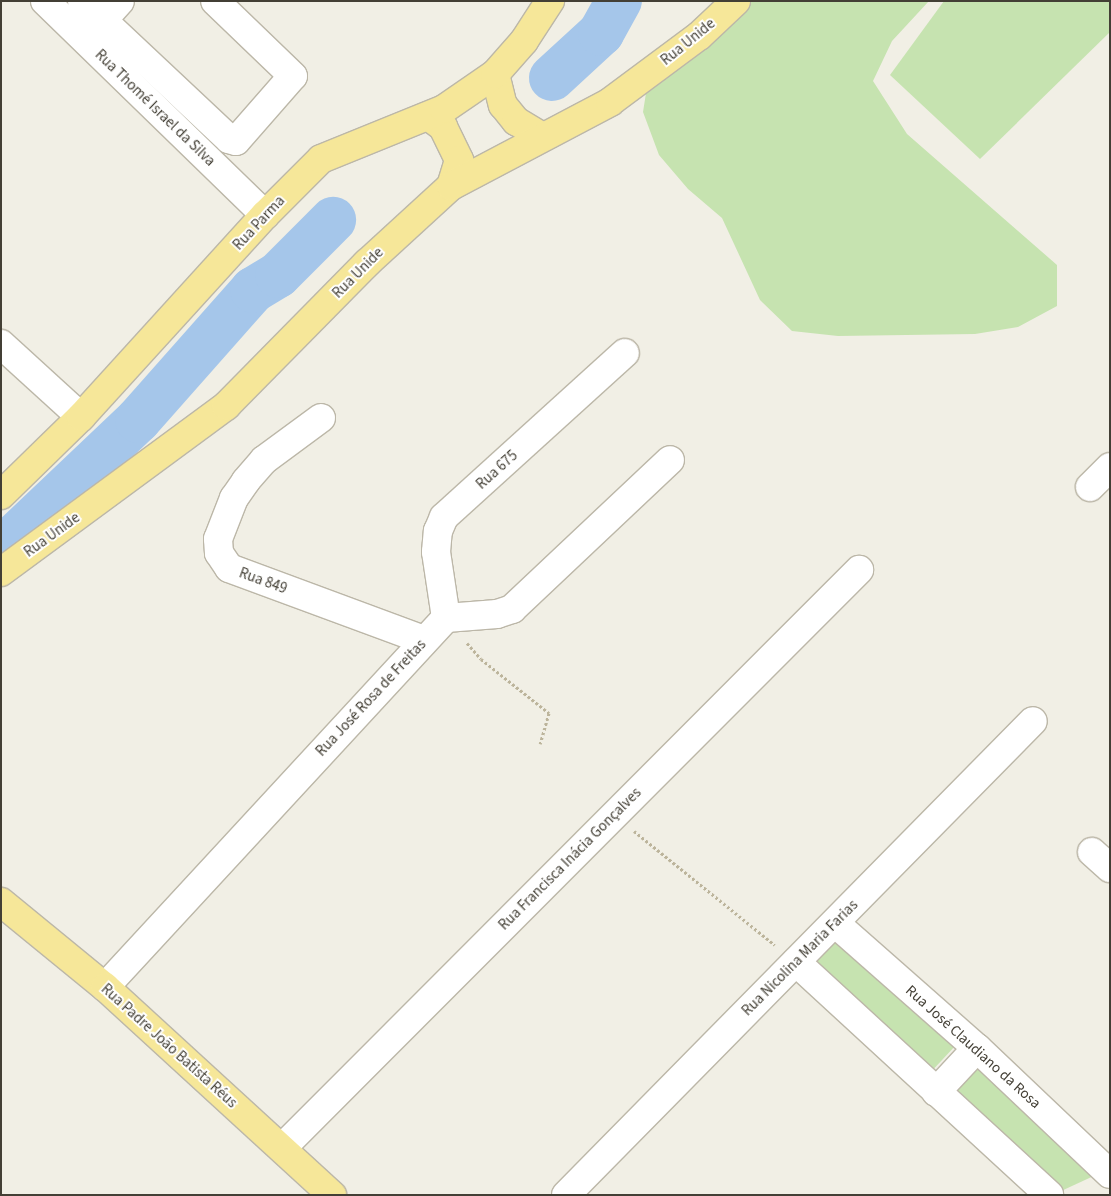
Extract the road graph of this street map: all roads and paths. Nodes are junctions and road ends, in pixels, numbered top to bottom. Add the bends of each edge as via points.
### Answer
1 (45, 1) edge
2 (82, 1) edge
3 (215, 1) edge
4 (550, 1) edge
5 (736, 1) edge
6 (111, 11) edge
7 (495, 74) junction
8 (428, 116) junction
9 (543, 137) junction
10 (451, 186) junction
11 (265, 215) junction
12 (1, 344) edge
13 (625, 354) dead end
14 (81, 417) junction
15 (321, 418) dead end
16 (670, 460) dead end
17 (1110, 467) edge
18 (1090, 486) dead end
19 (1, 495) edge
20 (859, 570) dead end
21 (1, 572) edge
22 (446, 618) junction
23 (424, 640) junction
24 (1034, 721) dead end
25 (540, 744) dead end
26 (614, 815) junction
27 (1, 902) edge
28 (835, 923) junction
29 (796, 962) junction
30 (104, 987) junction
31 (977, 1048) junction
32 (936, 1092) junction
33 (282, 1148) junction
34 (1110, 1174) edge
35 (332, 1195) edge
36 (566, 1195) edge
37 (1049, 1195) edge

1 - 11 street, Rua Thomé Israel da Silva
2 - 6 street
3 - 6 street via 293,76 236,141 229,139
4 - 7 main road, Rua Parma via 524,41
5 - 9 main road, Rua Unide via 699,36 610,102
7 - 8 main road, Rua Parma
7 - 9 main road via 503,105 516,121
8 - 10 main road via 443,127 459,160
8 - 11 main road, Rua Parma via 322,159
9 - 10 main road, Rua Unide
10 - 21 main road, Rua Unide via 367,263 226,406
11 - 14 main road, Rua Parma
12 - 14 street
13 - 22 street, Rua 675 via 444,517 438,531 436,552
14 - 19 main road, Rua Parma
15 - 23 street, Rua 849 via 264,460 246,480 234,498 218,539 219,553 229,568
16 - 22 street via 512,609 497,614
17 - 18 street
20 - 26 street, Rua Francisca Inácia Gonçalves
22 - 23 street, Rua José Rosa de Freitas
22 - 25 path via 481,659 549,713
23 - 30 street, Rua José Rosa de Freitas
24 - 28 street, Rua Nicolina Maria Farias
26 - 29 path
26 - 33 street, Rua Francisca Inácia Gonçalves
27 - 30 main road, Rua Padre João Batista Réus
28 - 29 street, Rua Nicolina Maria Farias
28 - 31 street, Rua José Claudiano da Rosa
29 - 32 street
29 - 36 street, Rua Nicolina Maria Farias
30 - 33 main road, Rua Padre João Batista Réus
31 - 32 street
31 - 34 street, Rua José Claudiano da Rosa
32 - 37 street
33 - 35 main road, Rua Padre João Batista Réus

